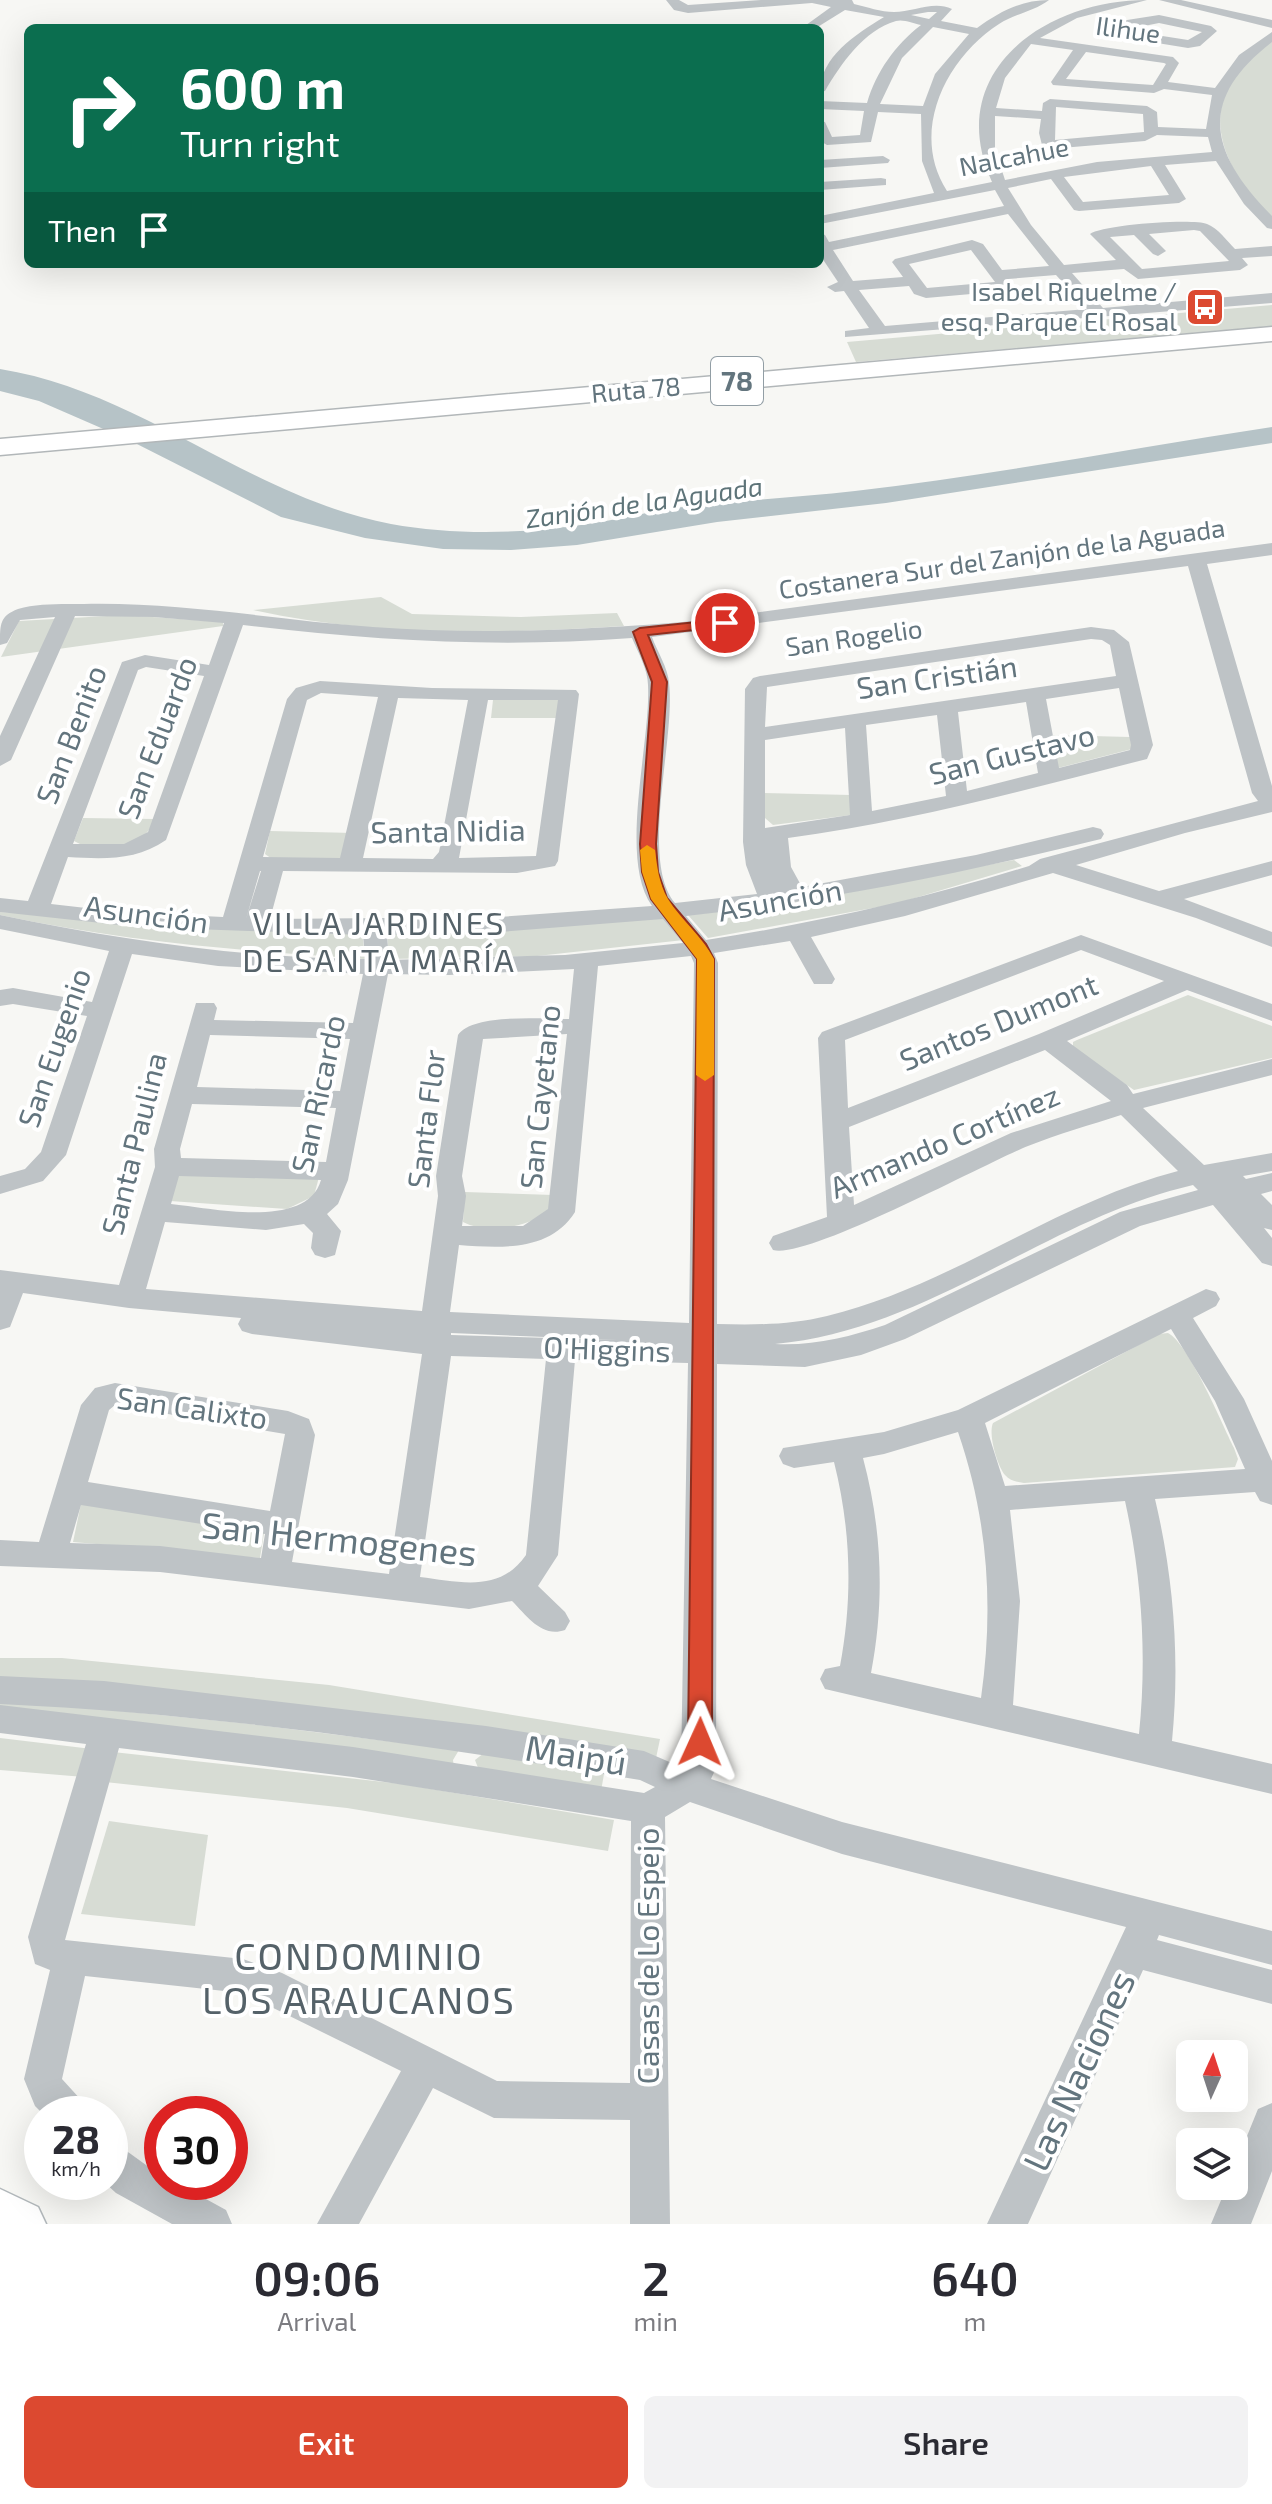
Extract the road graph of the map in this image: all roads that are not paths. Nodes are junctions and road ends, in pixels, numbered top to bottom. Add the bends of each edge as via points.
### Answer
1 (812, 0) edge
2 (857, 0) edge
3 (1043, 0) edge
4 (1141, 0) edge
5 (1165, 0) edge
6 (840, 3) edge
7 (676, 4) edge
8 (888, 15) junction
9 (929, 23) junction
10 (804, 24) edge
11 (813, 24) edge
12 (1272, 24) edge
13 (977, 32) junction
14 (1272, 36) edge
15 (1029, 40) junction
16 (1199, 43) joint
17 (1237, 46) dead end
18 (1083, 47) junction
19 (1254, 49) junction
20 (1121, 53) junction
21 (1108, 68) dead end
22 (824, 82) edge
23 (1158, 87) junction
24 (1219, 92) junction
25 (824, 105) edge
26 (1090, 105) junction
27 (871, 107) junction
28 (1049, 109) junction
29 (927, 110) junction
30 (986, 112) junction
31 (1089, 121) dead end
32 (1150, 133) junction
33 (1212, 133) junction
34 (824, 134) edge
35 (1219, 156) junction
36 (883, 160) dead end
37 (1155, 160) junction
38 (824, 164) edge
39 (1097, 166) junction
40 (1054, 173) junction
41 (881, 182) dead end
42 (999, 184) junction
43 (1106, 184) dead end
44 (824, 186) edge
45 (943, 195) junction
46 (1012, 209) junction
47 (824, 219) edge
48 (1272, 225) edge
49 (1137, 230) junction
50 (824, 249) edge
51 (1158, 251) dead end
52 (1272, 251) edge
53 (1231, 254) junction
54 (824, 255) edge
55 (1125, 264) junction
56 (955, 265) dead end
57 (994, 268) junction
58 (1062, 269) junction
59 (913, 281) junction
60 (842, 287) junction
61 (1272, 298) edge
62 (1099, 313) junction
63 (1272, 334) edge
64 (1272, 345) edge
65 (209, 434) junction
66 (110, 442) junction
67 (0, 447) edge
68 (0, 457) edge
69 (1272, 549) edge
70 (1196, 560) junction
71 (68, 610) junction
72 (240, 617) junction
73 (640, 632) junction
74 (1111, 636) joint
75 (0, 639) edge
76 (217, 672) junction
77 (1128, 681) junction
78 (389, 692) junction
79 (1035, 694) junction
80 (479, 695) junction
81 (947, 707) junction
82 (855, 720) junction
83 (755, 735) junction
84 (0, 760) edge
85 (1050, 778) junction
86 (1270, 798) edge
87 (957, 800) junction
88 (861, 820) junction
89 (765, 835) junction
90 (60, 850) junction
91 (1019, 853) junction
92 (441, 863) junction
93 (263, 864) junction
94 (1051, 865) junction
95 (350, 866) junction
96 (1272, 868) edge
97 (783, 898) junction
98 (1157, 899) junction
99 (0, 905) edge
100 (37, 909) junction
101 (669, 912) junction
102 (0, 922) edge
103 (233, 924) junction
104 (257, 925) junction
105 (375, 928) junction
106 (797, 933) junction
107 (1271, 938) edge
108 (123, 946) junction
109 (700, 948) junction
110 (587, 960) junction
111 (377, 966) junction
112 (823, 979) dead end
113 (1186, 981) junction
114 (0, 998) edge
115 (101, 1011) junction
116 (1272, 1013) edge
117 (581, 1026) junction
118 (364, 1031) junction
119 (1048, 1040) junction
120 (1272, 1067) edge
121 (182, 1095) junction
122 (1128, 1098) junction
123 (351, 1100) junction
124 (836, 1122) junction
125 (1272, 1162) edge
126 (168, 1167) junction
127 (337, 1171) junction
128 (1219, 1181) junction
129 (1272, 1182) edge
130 (0, 1185) edge
131 (154, 1212) junction
132 (309, 1212) junction
133 (841, 1221) junction
134 (1272, 1221) edge
135 (446, 1235) junction
136 (783, 1243) dead end
137 (325, 1248) dead end
138 (1272, 1256) edge
139 (6, 1281) edge
140 (140, 1299) junction
141 (1206, 1299) dead end
142 (1176, 1313) junction
143 (0, 1320) edge
144 (436, 1333) junction
145 (703, 1343) junction
146 (561, 1349) junction
147 (968, 1418) junction
148 (846, 1451) junction
149 (794, 1456) dead end
150 (1269, 1482) edge
151 (1137, 1488) junction
152 (71, 1491) junction
153 (994, 1499) junction
154 (283, 1525) junction
155 (0, 1553) edge
156 (51, 1553) junction
157 (274, 1572) junction
158 (517, 1586) junction
159 (403, 1588) junction
160 (554, 1621) dead end
161 (0, 1690) edge
162 (995, 1715) junction
163 (0, 1719) edge
164 (106, 1734) junction
165 (486, 1740) junction
166 (1154, 1752) junction
167 (1272, 1779) edge
168 (468, 1780) junction
169 (687, 1786) junction
170 (648, 1809) junction
171 (1155, 1918) junction
172 (1272, 1948) edge
173 (1134, 1951) junction
174 (71, 1958) junction
175 (1264, 1985) edge
176 (425, 2065) junction
177 (52, 2096) edge
178 (650, 2102) junction
179 (1272, 2122) edge
180 (128, 2177) edge
181 (0, 2213) edge
182 (21, 2224) edge
183 (212, 2224) edge
184 (337, 2224) edge
185 (650, 2224) edge
186 (1007, 2224) edge
187 (1231, 2224) edge

1 - 6 street
1 - 7 street
2 - 6 street
3 - 13 street
4 - 15 street via 1067,18
5 - 12 street
6 - 8 street
6 - 10 street
6 - 11 street
8 - 9 street
8 - 9 street via 924,2 947,10
8 - 22 street via 849,45
9 - 13 street
9 - 27 street via 892,62
13 - 29 street via 948,64
14 - 19 street
15 - 18 street, Ilihue
15 - 30 street via 1000,75
16 - 16 street via 1210,30 1162,19 1108,31
17 - 19 street
18 - 20 street, Ilihue
18 - 23 street via 1059,82
19 - 24 street
20 - 21 street
20 - 23 street, Ilihue via 1172,61
23 - 24 street
24 - 33 street
25 - 27 street
26 - 28 street
26 - 31 street
26 - 32 street via 1148,110
27 - 29 street
27 - 34 street via 866,139 827,141
28 - 30 street
28 - 32 street via 1046,139 1051,145
29 - 45 street via 928,159
30 - 42 street via 986,142
32 - 33 street
33 - 35 street
35 - 37 street, Nalcahue
35 - 48 street via 1239,190
36 - 38 street
37 - 39 street, Nalcahue
37 - 40 street via 1178,200 1079,207
39 - 40 street, Nalcahue
39 - 43 street
40 - 42 street, Nalcahue
41 - 44 street
42 - 45 street, Nalcahue
42 - 46 street
45 - 47 street, Nalcahue
46 - 50 street
46 - 58 street
49 - 51 street
49 - 53 street via 1200,226
49 - 55 street via 1098,234
52 - 53 street
53 - 55 street via 1240,265 1141,274
54 - 60 street
55 - 58 street
56 - 57 street
57 - 58 street
57 - 59 street via 1003,287 934,293 922,291
57 - 59 street via 970,245 901,261
58 - 62 street
59 - 60 street
60 - 62 street via 865,333
61 - 62 street
63 - 65 highway, Ruta 78 / 78
64 - 65 highway, Ruta 78 / 78
65 - 66 highway, Ruta 78 / 78
66 - 67 highway, Ruta 78 / 78
66 - 68 highway, Ruta 78 / 78
69 - 70 street, Costanera Sur del Zanjón de la Aguada
70 - 73 street, Costanera Sur del Zanjón de la Aguada
70 - 86 street
71 - 72 street, Costanera Sur del Zanjón de la Aguada via 157,609
71 - 75 street, Costanera Sur del Zanjón de la Aguada via 15,616
71 - 84 street
72 - 73 street, Costanera Sur del Zanjón de la Aguada via 441,637
72 - 76 street, San Eduardo
73 - 101 street via 659,682 648,863
74 - 77 street, San Gustavo via 1119,642
74 - 83 street, San Rogelio via 1091,633 764,679 756,686
76 - 90 street, San Eduardo via 158,835 124,851
76 - 90 street, San Benito via 145,661 129,666
77 - 79 street, San Cristián
77 - 85 street, San Gustavo via 1141,752
78 - 80 street
78 - 93 street via 320,687 298,696
78 - 95 street, Santa Nidia
79 - 81 street, San Cristián
79 - 85 street
80 - 92 street via 450,854
80 - 92 street, Santa Nidia via 569,694 547,861
81 - 82 street, San Cristián
81 - 87 street
82 - 83 street, San Cristián
82 - 88 street
83 - 89 street, San Rogelio
85 - 87 street, San Gustavo
86 - 91 street, Asunción via 1189,809
86 - 94 street, Asunción
87 - 88 street, San Gustavo
88 - 89 street, San Gustavo
89 - 97 street, San Rogelio via 756,860
90 - 100 street, San Benito
91 - 94 street
91 - 97 street, Asunción
92 - 95 street, Santa Nidia
93 - 95 street, Santa Nidia
93 - 103 street
93 - 104 street
94 - 98 street
94 - 106 street, Asunción via 919,905
96 - 98 street
97 - 101 street, Asunción
98 - 107 street
99 - 100 street, Asunción
100 - 103 street, Asunción
101 - 105 street, Asunción
101 - 109 street
102 - 108 street, Asunción
103 - 104 street, Asunción
104 - 105 street, Asunción
105 - 111 street, San Ricardo
106 - 109 street, Asunción
106 - 112 street
108 - 111 street, Asunción via 262,961
108 - 115 street, San Eugenio
109 - 110 street, Asunción
109 - 145 street via 706,963
110 - 111 street, Asunción
110 - 117 street, San Cayetano
111 - 118 street, San Ricardo
113 - 116 street
113 - 119 street, Santos Dumont
113 - 124 street via 1081,942 836,1034 831,1038
114 - 115 street
115 - 130 street, San Eugenio via 53,1155 34,1175
117 - 135 street, San Cayetano via 561,1212 543,1230 522,1236
117 - 135 street, Santa Flor via 483,1029 471,1035 449,1176 452,1196
118 - 121 street, Santa Paulina via 202,1018
118 - 123 street, San Ricardo
119 - 122 street
119 - 124 street, Santos Dumont
120 - 122 street, Armando Cortínez
121 - 123 street
121 - 126 street, Santa Paulina via 167,1149
122 - 128 street
122 - 133 street, Armando Cortínez via 1020,1139
123 - 127 street, San Ricardo
124 - 133 street
125 - 128 street, O'Higgins
126 - 127 street
126 - 131 street, Santa Paulina
127 - 132 street, San Ricardo via 331,1193
128 - 129 street, O'Higgins
128 - 134 street
128 - 138 street
128 - 145 street, O'Higgins via 878,1339 805,1356
131 - 132 street, San Ricardo via 272,1220
131 - 140 street, Santa Paulina
132 - 137 street via 327,1231
133 - 136 street, Armando Cortínez
135 - 144 street, Santa Flor
139 - 140 street, O'Higgins
139 - 143 street
140 - 144 street, O'Higgins via 273,1327
141 - 142 street
142 - 147 street
142 - 150 street via 1209,1363
144 - 145 street, O'Higgins
144 - 146 street, O'Higgins
144 - 159 street, Santa Flor
145 - 146 street, O'Higgins
145 - 169 street via 700,1755 696,1776
146 - 158 street, San Hermogenes via 542,1555
147 - 148 street
147 - 153 street
148 - 149 street
148 - 162 street via 862,1518 866,1571 863,1626 845,1681
150 - 151 street
151 - 153 street
151 - 166 street via 1159,1608 1161,1677
152 - 154 street
152 - 154 street, San Calixto via 96,1405 105,1396 119,1394 295,1425 300,1435
152 - 156 street, San Calixto
153 - 162 street via 1006,1608
154 - 157 street, San Calixto
155 - 156 street, San Hermogenes
156 - 157 street, San Hermogenes
157 - 159 street, San Hermogenes
158 - 159 street, San Hermogenes via 483,1597
158 - 160 street
161 - 165 street, Maipú via 179,1702
162 - 166 street
163 - 164 street, Maipú
164 - 168 street, Maipú via 217,1743
164 - 174 street via 46,1937 48,1952
165 - 168 street via 464,1758
165 - 169 street, Maipú via 644,1766
166 - 167 street
168 - 170 street, Maipú
169 - 170 street, Casas de Lo Espejo
169 - 171 street, Maipú via 842,1838
170 - 178 street, Casas de Lo Espejo
171 - 172 street, Maipú
171 - 173 street, Las Naciones
171 - 175 street
173 - 175 street
173 - 186 street, Las Naciones
174 - 176 street via 243,1976
174 - 177 street via 43,2079
176 - 178 street via 494,2099
176 - 184 street
178 - 185 street, Casas de Lo Espejo
179 - 187 street
180 - 183 street
181 - 182 main road

